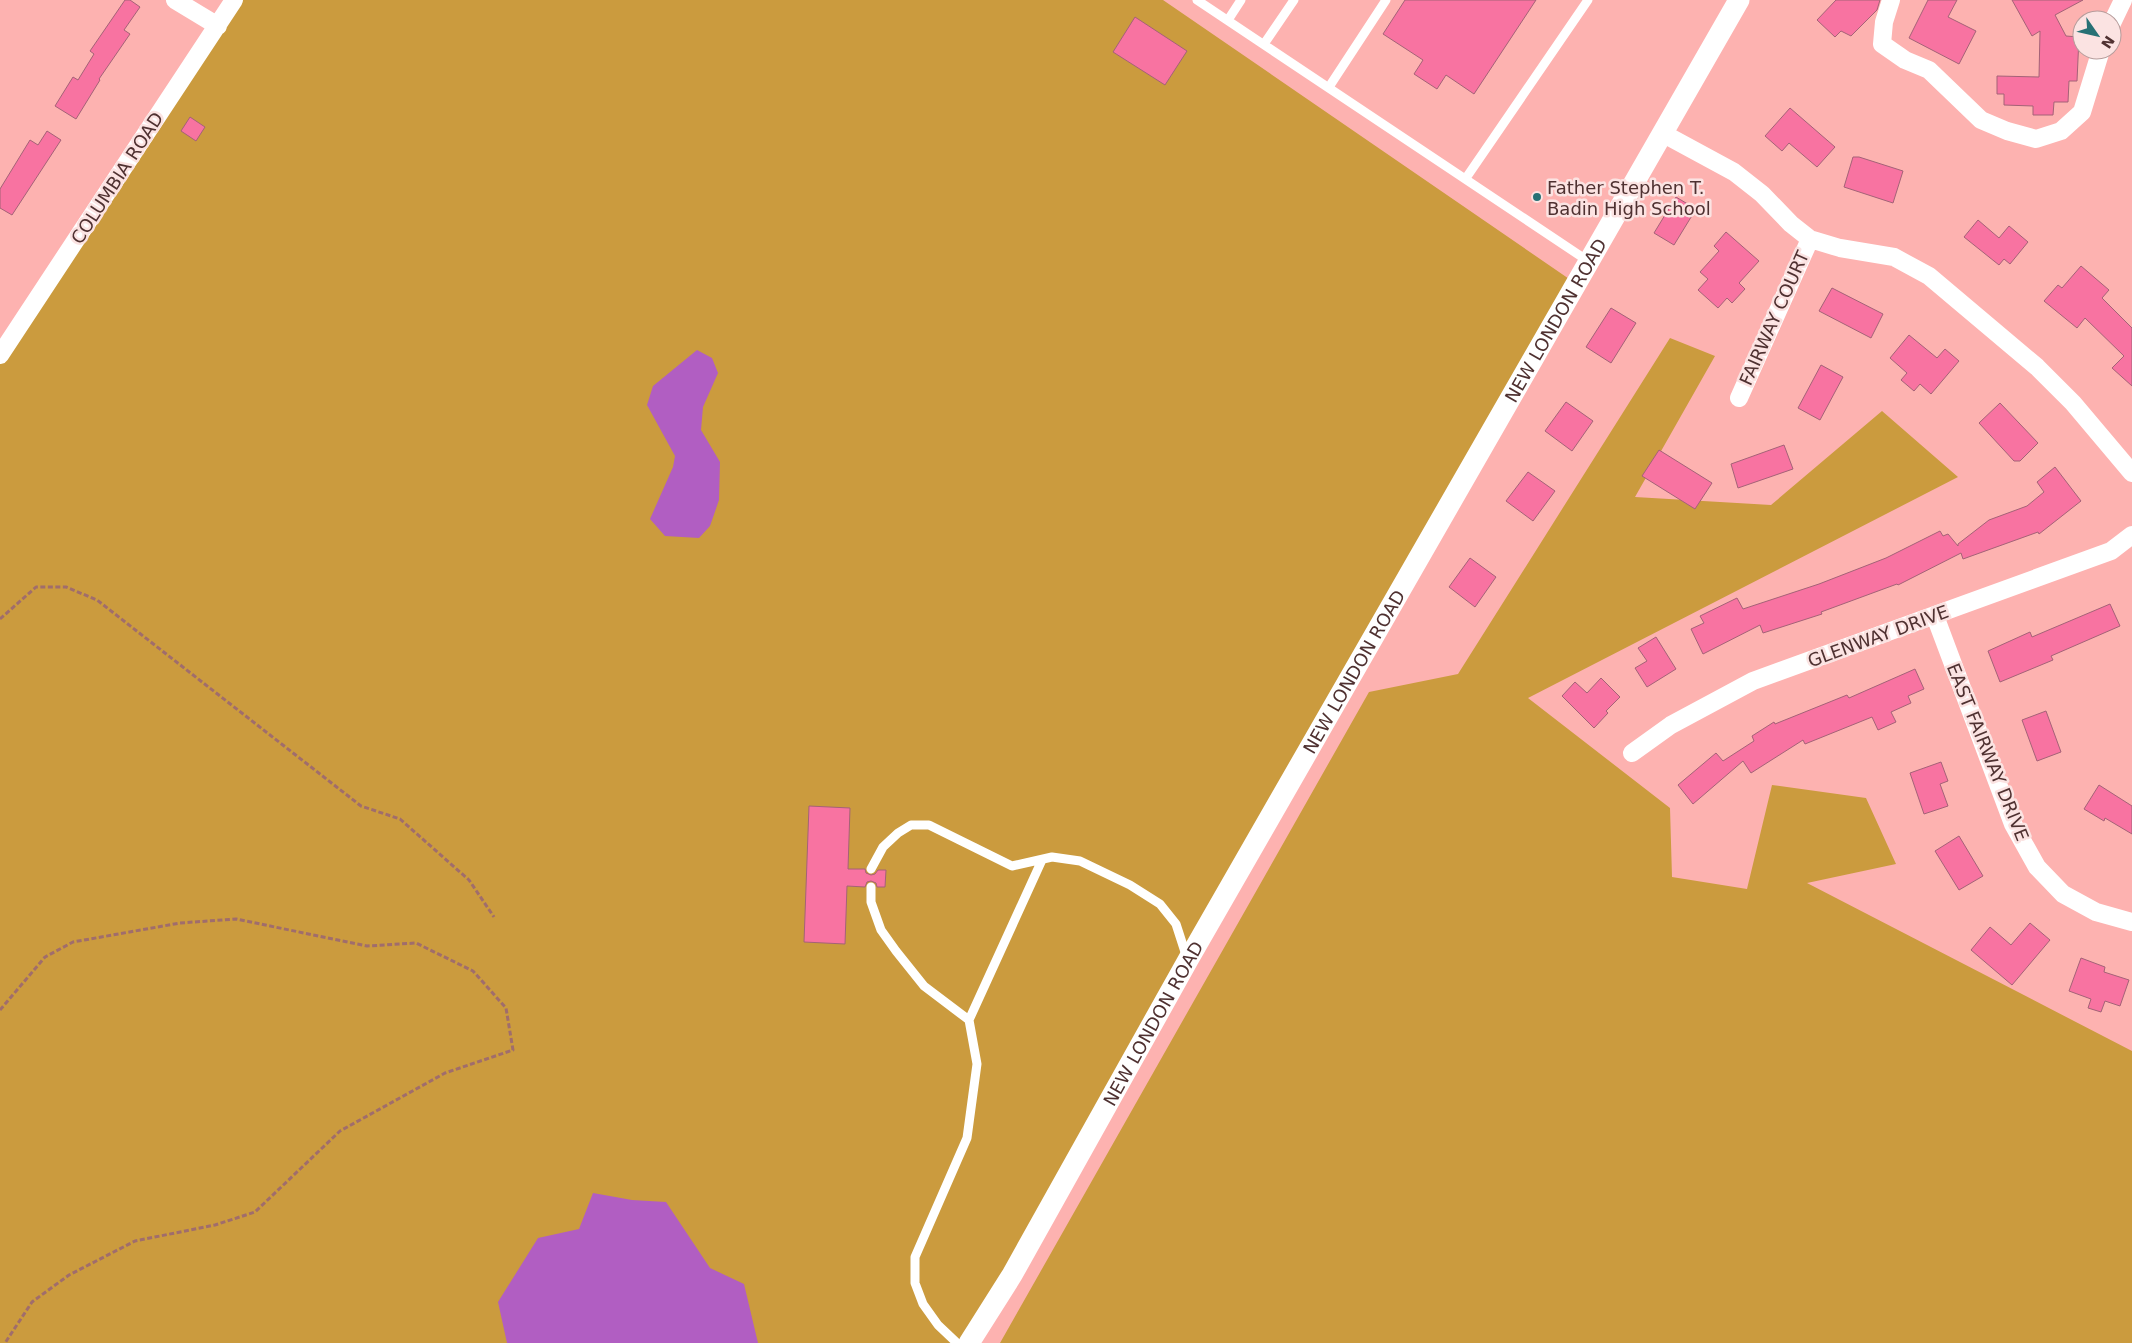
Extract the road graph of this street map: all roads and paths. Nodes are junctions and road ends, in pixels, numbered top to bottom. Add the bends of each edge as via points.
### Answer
1 (175, 0) edge
2 (234, 0) edge
3 (1197, 0) edge
4 (1241, 0) edge
5 (1294, 0) edge
6 (1386, 0) edge
7 (1588, 0) edge
8 (1739, 0) edge
9 (1891, 0) edge
10 (1228, 20) junction
11 (218, 26) junction
12 (1264, 44) junction
13 (2098, 60) edge
14 (1329, 87) junction
15 (1662, 133) junction
16 (1466, 178) junction
17 (1810, 239) junction
18 (1588, 260) junction
19 (0, 355) edge
20 (1739, 398) dead end
21 (2132, 473) edge
22 (2132, 535) edge
23 (1935, 616) junction
24 (0, 619) edge
25 (1632, 753) dead end
26 (1042, 860) junction
27 (872, 869) dead end
28 (871, 887) dead end
29 (494, 917) dead end
30 (2132, 922) edge
31 (1188, 960) junction
32 (0, 1010) edge
33 (969, 1020) junction
34 (5, 1343) edge
35 (957, 1343) edge
36 (969, 1343) edge

1 - 11 street
2 - 11 street, COLUMBIA ROAD
3 - 10 lane
4 - 10 lane
5 - 12 lane
6 - 14 lane
7 - 16 lane
8 - 15 street, NEW LONDON ROAD
9 - 13 street via 1882,44 1905,60 1930,70 1981,120 2007,131 2036,139 2061,131 2082,112
10 - 12 lane
11 - 19 street, COLUMBIA ROAD
12 - 14 lane
14 - 16 lane
15 - 17 street via 1734,172
15 - 18 street, NEW LONDON ROAD
16 - 18 lane
17 - 20 street, FAIRWAY COURT
17 - 21 street via 1840,248 1894,257 1929,276 2037,367 2073,403
18 - 31 street, NEW LONDON ROAD
22 - 23 street, GLENWAY DRIVE via 2111,551
23 - 25 street, GLENWAY DRIVE via 1753,681 1671,725
23 - 30 street, EAST FAIRWAY DRIVE via 2013,824 2037,867 2063,894 2096,912
24 - 29 path via 36,587 66,587 97,600 361,806 400,819 468,880
26 - 27 lane via 1012,866 929,825 911,825 883,847
26 - 31 lane via 1052,857 1080,861 1130,885 1160,904 1176,924
26 - 33 lane
28 - 33 lane via 871,902 881,930 896,952 924,986
31 - 36 street, NEW LONDON ROAD via 1012,1275
32 - 34 path via 45,957 73,942 180,923 236,919 367,946 416,943 474,971 506,1008 513,1050 445,1073 340,1131 255,1212 215,1225 135,1241 69,1275 32,1302
33 - 35 lane via 977,1064 966,1138 915,1257 915,1282 923,1304

